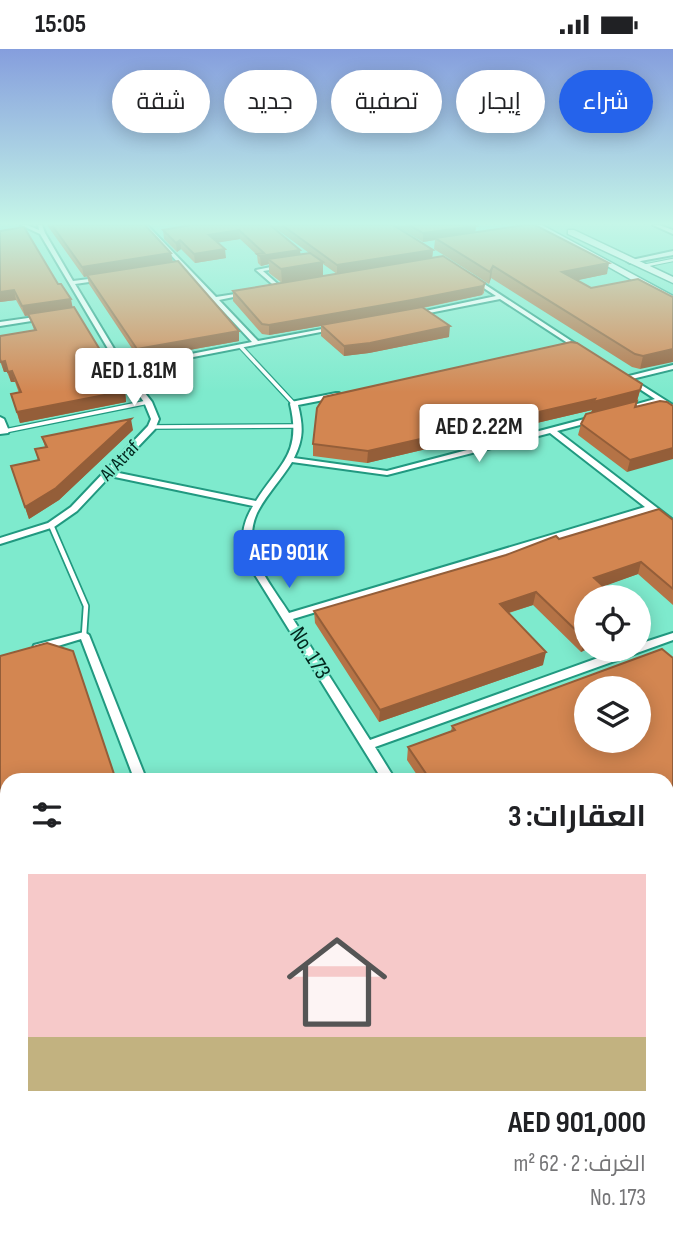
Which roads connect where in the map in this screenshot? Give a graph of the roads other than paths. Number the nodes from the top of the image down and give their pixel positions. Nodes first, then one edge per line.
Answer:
1 (85, 281) edge
2 (198, 281) edge
3 (271, 281) edge
4 (477, 281) edge
5 (637, 281) edge
6 (71, 283) joint
7 (293, 286) edge
8 (279, 288) junction
9 (266, 290) edge
10 (253, 292) edge
11 (502, 297) junction
12 (215, 299) junction
13 (673, 300) edge
14 (88, 311) junction
15 (76, 313) edge
16 (406, 315) edge
17 (50, 317) edge
18 (0, 324) edge
19 (338, 328) edge
20 (257, 344) junction
21 (573, 344) junction
22 (241, 347) junction
23 (560, 347) edge
24 (594, 358) edge
25 (673, 367) edge
26 (123, 369) junction
27 (616, 371) edge
28 (627, 378) junction
29 (347, 393) edge
30 (661, 400) junction
31 (148, 402) junction
32 (294, 404) junction
33 (673, 408) edge
34 (612, 413) edge
35 (600, 417) edge
36 (0, 419) edge
37 (300, 426) junction
38 (152, 427) junction
39 (551, 430) junction
40 (3, 432) edge
41 (292, 460) junction
42 (109, 473) junction
43 (256, 503) junction
44 (651, 508) junction
45 (673, 524) edge
46 (51, 525) junction
47 (0, 541) edge
48 (288, 617) junction
49 (84, 635) junction
50 (673, 636) edge
51 (651, 644) edge
52 (24, 652) edge
53 (601, 662) edge
54 (368, 745) junction
55 (138, 773) edge
56 (385, 773) edge

1 - 6 street
2 - 12 street
3 - 8 street
4 - 11 street
5 - 13 main road
6 - 14 street, Al Atraf
7 - 8 street
8 - 9 street
10 - 12 street
11 - 16 street
11 - 21 street
12 - 20 street
14 - 15 street
14 - 26 street, Al Atraf
17 - 18 street
19 - 20 street
20 - 22 street
21 - 23 street
21 - 24 street
22 - 26 street
22 - 32 lane, No. 173
25 - 28 street
26 - 31 street, Al Atraf
27 - 28 street
28 - 30 street
29 - 32 street
30 - 33 street
30 - 34 street
31 - 38 street, Al Atraf
31 - 40 lane
32 - 37 street, No. 173
35 - 39 street
36 - 40 street
37 - 38 lane
37 - 41 street, No. 173
38 - 42 street, Al Atraf
39 - 41 street
39 - 44 street
41 - 43 street, No. 173
42 - 43 street
42 - 46 street, Al Atraf
43 - 48 street, No. 173
44 - 45 street
44 - 48 street
46 - 47 street, Al Atraf
46 - 49 lane
48 - 54 street, No. 173
49 - 52 street
49 - 55 street
50 - 51 street
53 - 54 street
54 - 56 street, No. 173

